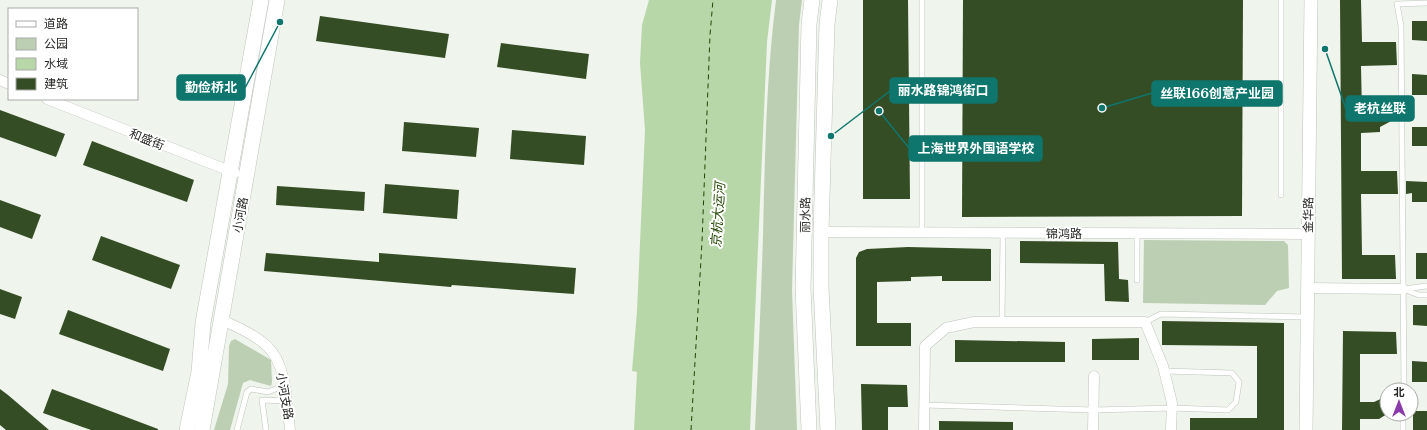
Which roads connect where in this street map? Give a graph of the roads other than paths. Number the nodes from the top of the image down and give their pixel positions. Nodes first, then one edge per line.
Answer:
1 (261, 0) edge
2 (277, 0) edge
3 (812, 0) edge
4 (830, 0) edge
5 (922, 0) edge
6 (1282, 0) edge
7 (1311, 0) edge
8 (1427, 3) edge
9 (50, 100) edge
10 (230, 172) junction
11 (247, 176) junction
12 (1281, 195) dead end
13 (821, 232) junction
14 (922, 232) junction
15 (1003, 233) junction
16 (1137, 233) junction
17 (1308, 234) junction
18 (1138, 280) dead end
19 (1427, 286) edge
20 (1307, 288) junction
21 (1403, 289) junction
22 (1427, 295) edge
23 (1307, 317) junction
24 (222, 320) junction
25 (1002, 322) junction
26 (1145, 322) junction
27 (1164, 371) junction
28 (1094, 376) dead end
29 (1404, 382) edge
30 (285, 385) junction
31 (259, 390) junction
32 (262, 400) junction
33 (287, 401) junction
34 (924, 405) junction
35 (1172, 408) junction
36 (1094, 410) junction
37 (187, 430) edge
38 (202, 430) edge
39 (237, 430) edge
40 (266, 430) edge
41 (290, 430) edge
42 (809, 430) edge
43 (828, 430) edge
44 (924, 430) edge
45 (1093, 430) edge
46 (1171, 430) edge
47 (1306, 430) edge

1 - 10 main road, 小河路
2 - 11 main road, 小河路
3 - 42 main road, 丽水路
4 - 13 main road, 丽水路
5 - 14 lane
6 - 12 lane
7 - 17 street, 金华路
8 - 21 lane
9 - 10 street, 和盛街
10 - 11 street, 和盛街
10 - 37 main road, 小河路
11 - 24 main road, 小河路
13 - 14 street, 锦鸿路
13 - 43 main road, 丽水路
14 - 15 street, 锦鸿路
15 - 16 street, 锦鸿路
15 - 25 lane
16 - 17 street, 锦鸿路
16 - 18 lane
17 - 20 street, 金华路
19 - 21 lane
20 - 21 street
20 - 23 street, 金华路
21 - 22 lane
21 - 29 lane
23 - 26 lane
23 - 47 street, 金华路
24 - 30 street, 小河支路
24 - 38 main road, 小河路
25 - 26 street
25 - 34 street
26 - 27 street
27 - 35 street
27 - 35 lane
28 - 36 street
30 - 31 lane
30 - 33 street, 小河支路
31 - 32 lane
31 - 39 lane
32 - 33 lane
32 - 40 lane
33 - 41 street, 小河支路
34 - 36 lane
34 - 44 street
35 - 36 lane
35 - 46 street
36 - 45 street

